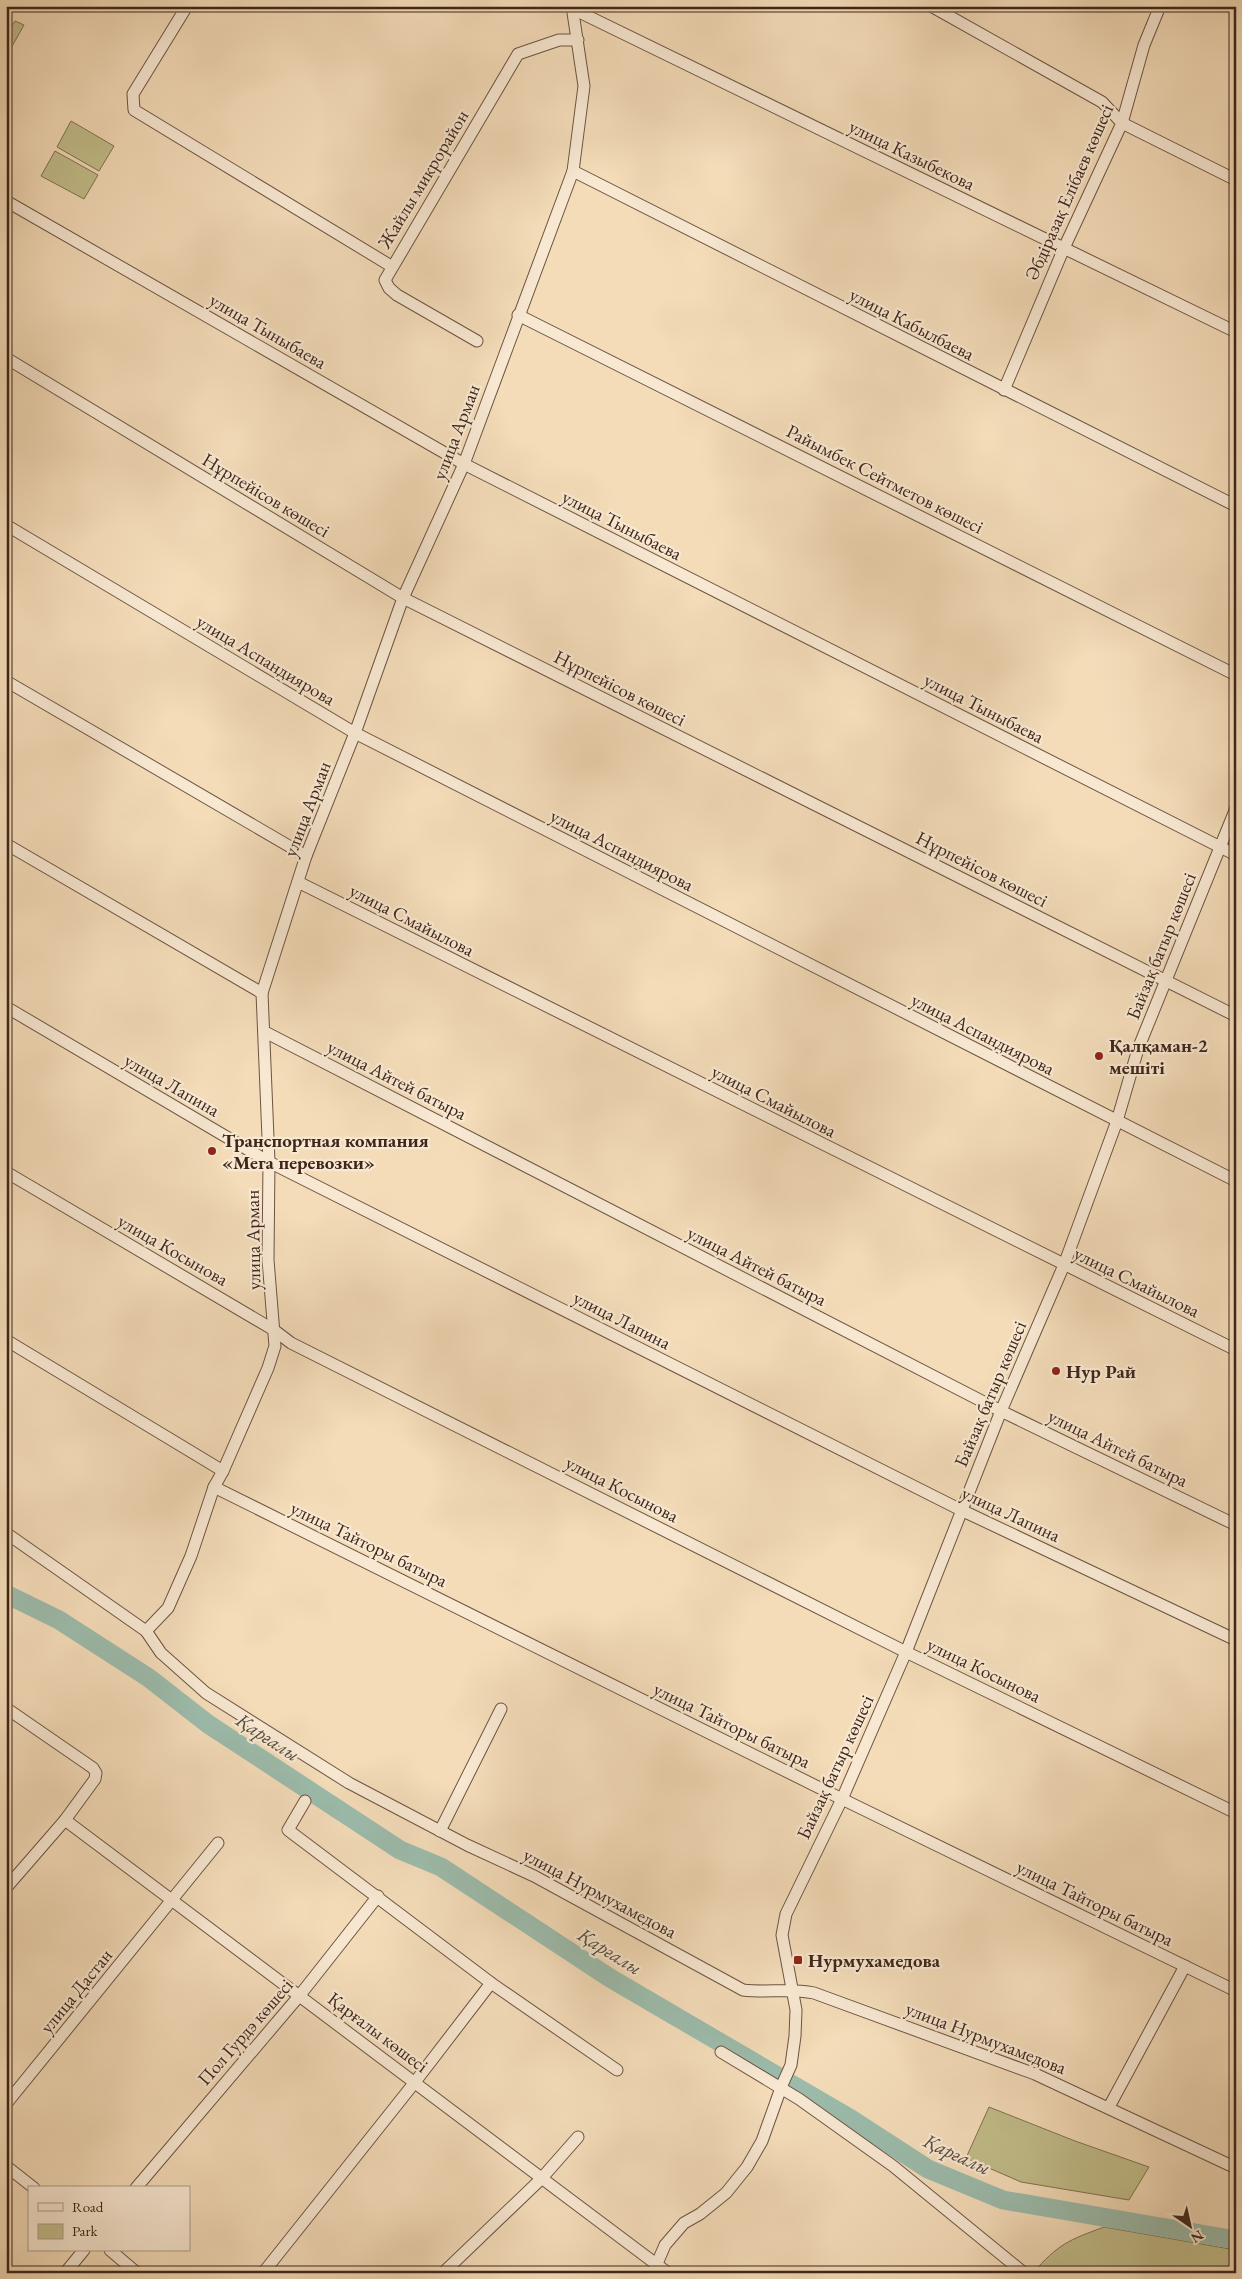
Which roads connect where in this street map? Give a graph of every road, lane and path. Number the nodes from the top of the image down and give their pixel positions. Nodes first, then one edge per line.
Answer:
1 (187, 6) edge
2 (931, 6) edge
3 (1160, 6) edge
4 (572, 8) edge
5 (578, 40) junction
6 (1122, 123) junction
7 (573, 171) junction
8 (1236, 180) edge
9 (6, 201) edge
10 (1064, 248) junction
11 (392, 266) junction
12 (518, 314) junction
13 (1236, 332) edge
14 (477, 341) dead end
15 (6, 358) edge
16 (1004, 390) junction
17 (464, 464) junction
18 (1236, 506) edge
19 (6, 526) edge
20 (403, 598) junction
21 (1236, 675) edge
22 (6, 681) edge
23 (355, 733) junction
24 (1236, 808) edge
25 (6, 844) edge
26 (1220, 848) junction
27 (1236, 855) edge
28 (306, 856) junction
29 (298, 882) junction
30 (1165, 981) junction
31 (262, 993) junction
32 (6, 1007) edge
33 (1236, 1016) edge
34 (265, 1032) junction
35 (1116, 1122) junction
36 (269, 1162) junction
37 (6, 1172) edge
38 (1236, 1181) edge
39 (1064, 1265) junction
40 (274, 1330) junction
41 (6, 1340) edge
42 (1236, 1350) edge
43 (1001, 1411) junction
44 (223, 1471) junction
45 (214, 1487) junction
46 (961, 1510) junction
47 (1236, 1526) edge
48 (6, 1533) edge
49 (146, 1631) junction
50 (1236, 1640) edge
51 (906, 1652) junction
52 (6, 1708) edge
53 (501, 1710) dead end
54 (842, 1799) junction
55 (305, 1801) dead end
56 (1236, 1813) edge
57 (65, 1820) junction
58 (440, 1831) junction
59 (218, 1843) dead end
60 (6, 1888) edge
61 (378, 1896) junction
62 (173, 1900) junction
63 (1186, 1966) junction
64 (491, 1983) junction
65 (793, 1989) junction
66 (1236, 1991) edge
67 (300, 1995) junction
68 (721, 2052) dead end
69 (617, 2070) dead end
70 (415, 2082) junction
71 (781, 2086) junction
72 (6, 2104) edge
73 (1109, 2107) junction
74 (578, 2137) dead end
75 (6, 2166) edge
76 (1236, 2168) edge
77 (541, 2179) junction
78 (31, 2186) edge
79 (138, 2186) edge
80 (82, 2252) edge
81 (112, 2252) edge
82 (655, 2268) edge
83 (65, 2273) edge
84 (137, 2273) edge
85 (263, 2273) edge
86 (443, 2273) edge
87 (668, 2273) edge
88 (1024, 2273) edge

1 - 11 street
2 - 6 street
3 - 6 street, Әбдіразақ Елібаев көшесі
4 - 5 street, улица Арман
4 - 10 street, улица Казыбекова
5 - 7 street, улица Арман
5 - 11 street, Жайлы микрорайон
6 - 8 street
6 - 10 street, Әбдіразақ Елібаев көшесі
7 - 12 street, улица Арман
7 - 16 street, улица Кабылбаева
9 - 17 street, улица Тыныбаева
10 - 13 street, улица Казыбекова
10 - 16 street, Әбдіразақ Елібаев көшесі
11 - 14 street, Жайлы микрорайон
12 - 17 street, улица Арман
12 - 21 street, Райымбек Сейтметов көшесі
15 - 20 street, Нұрпейісов көшесі
16 - 18 street, улица Кабылбаева
17 - 20 street, улица Арман
17 - 26 street, улица Тыныбаева
19 - 23 street, улица Аспандиярова
20 - 23 street, улица Арман
20 - 30 street, Нұрпейісов көшесі
22 - 28 street
23 - 28 street, улица Арман
23 - 35 street, улица Аспандиярова
24 - 26 street, Байзақ батыр көшесі
25 - 31 street
26 - 27 street, улица Тыныбаева
26 - 30 street, Байзақ батыр көшесі
28 - 29 street, улица Арман
29 - 31 street, улица Арман
29 - 39 street, улица Смайылова
30 - 33 street, Нұрпейісов көшесі
30 - 35 street, Байзақ батыр көшесі
31 - 34 street, улица Арман
32 - 36 street, улица Лапина
34 - 36 street, улица Арман
34 - 43 street, улица Айтей батыра
35 - 38 street, улица Аспандиярова
35 - 39 street, Байзақ батыр көшесі
36 - 40 street, улица Арман
36 - 46 street, улица Лапина
37 - 40 street, улица Косынова
39 - 42 street, улица Смайылова
39 - 43 street, Байзақ батыр көшесі
40 - 44 street, улица Арман
40 - 51 street, улица Косынова
41 - 44 street
43 - 46 street, Байзақ батыр көшесі
43 - 47 street, улица Айтей батыра
44 - 45 street, улица Арман
45 - 49 street, улица Арман
45 - 54 street, улица Тайторы батыра
46 - 50 street, улица Лапина
46 - 51 street, Байзақ батыр көшесі
48 - 49 street, улица Нурмухамедова
49 - 58 street, улица Нурмухамедова
51 - 54 street, Байзақ батыр көшесі
51 - 56 street, улица Косынова
52 - 57 street
53 - 58 street
54 - 63 street, улица Тайторы батыра
54 - 65 street, Байзақ батыр көшесі
55 - 61 street
57 - 60 street
57 - 62 street, Қарғалы көшесі
58 - 65 street, улица Нурмухамедова
59 - 62 street, улица Дастан
61 - 64 street
61 - 67 street, Пол Гурдэ көшесі
62 - 67 street, Қарғалы көшесі
62 - 72 street, улица Дастан
63 - 66 street, улица Тайторы батыра
63 - 73 street
64 - 69 street
64 - 70 street
65 - 71 street, Байзақ батыр көшесі
65 - 73 street, улица Нурмухамедова
67 - 70 street, Қарғалы көшесі
67 - 79 street, Пол Гурдэ көшесі
68 - 71 street
70 - 77 street, Қарғалы көшесі
70 - 85 street
71 - 82 street
71 - 88 street
73 - 76 street, улица Нурмухамедова
74 - 77 street
75 - 78 street
77 - 82 street, Қарғалы көшесі
77 - 86 street
80 - 83 street
81 - 84 street
82 - 87 street, Қарғалы көшесі

